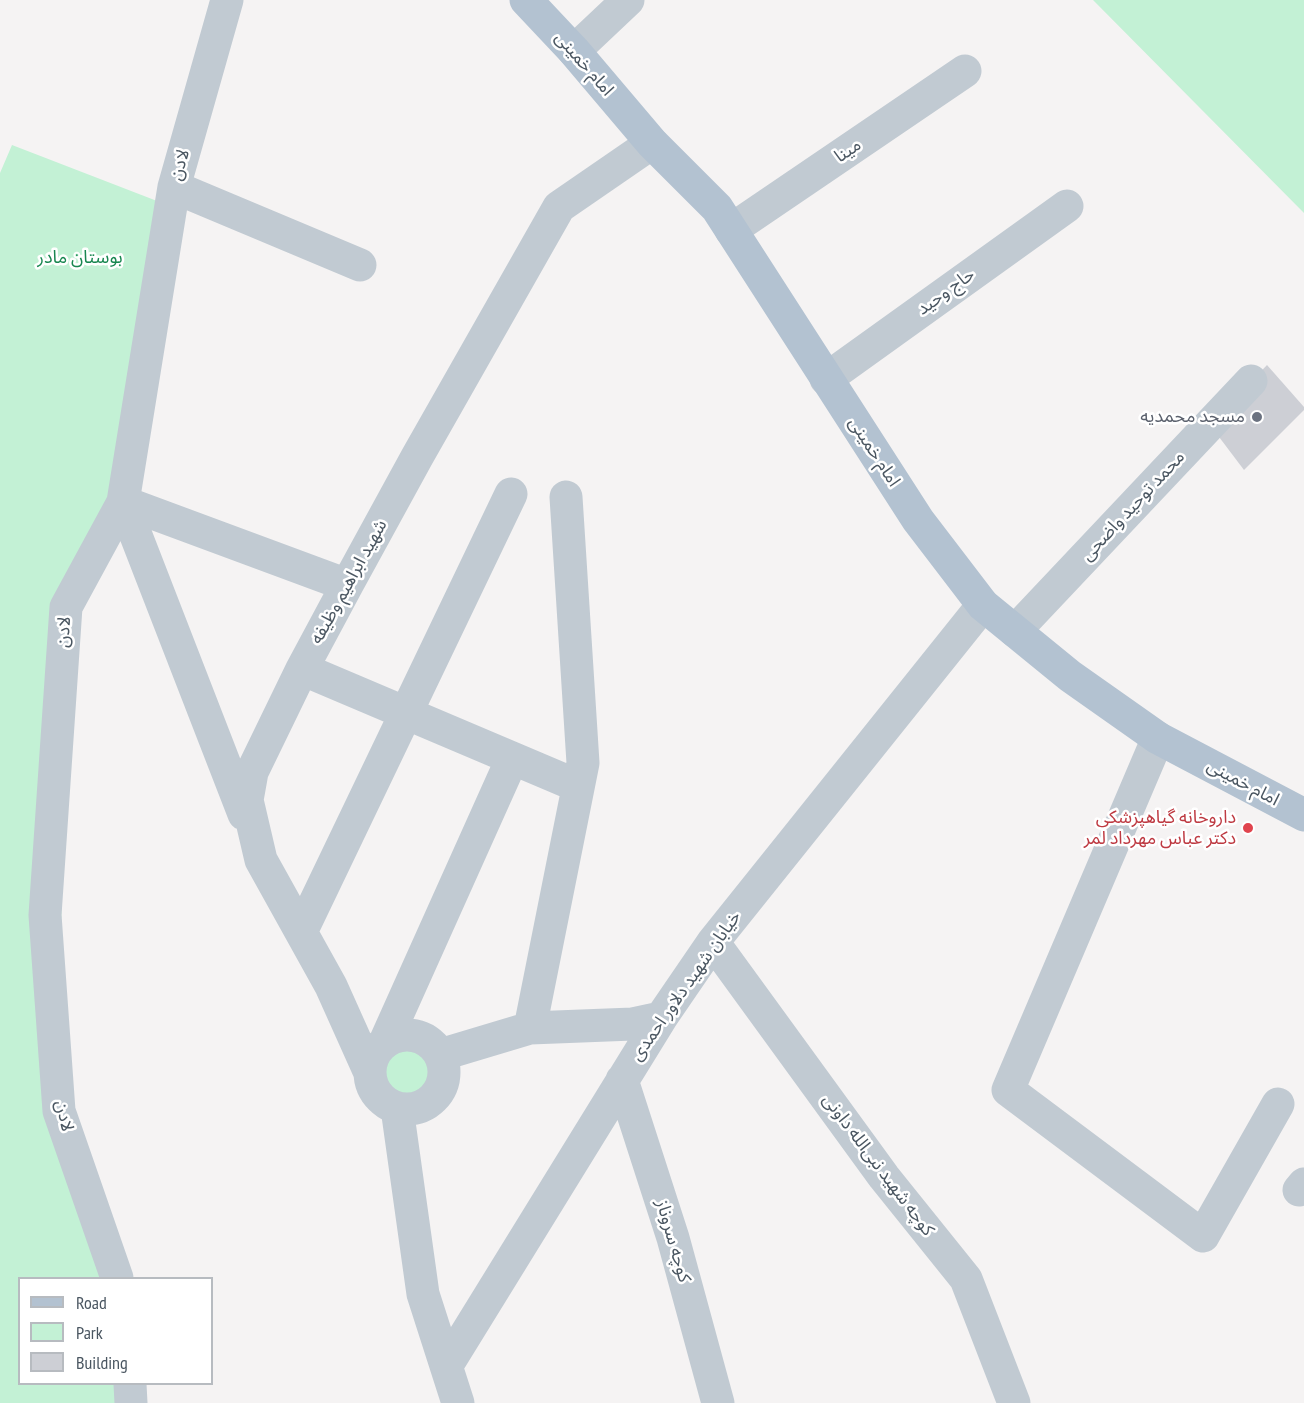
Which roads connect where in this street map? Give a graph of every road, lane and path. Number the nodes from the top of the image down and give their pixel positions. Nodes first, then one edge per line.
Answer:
1 (227, 0) edge
2 (526, 0) edge
3 (628, 0) edge
4 (574, 51) junction
5 (965, 71) dead end
6 (652, 143) junction
7 (174, 188) junction
8 (1067, 206) dead end
9 (731, 230) junction
10 (360, 265) dead end
11 (826, 379) junction
12 (1251, 381) dead end
13 (511, 494) dead end
14 (566, 497) dead end
15 (123, 502) junction
16 (347, 585) junction
17 (983, 605) junction
18 (1015, 631) junction
19 (302, 669) junction
20 (406, 713) junction
21 (1158, 738) junction
22 (512, 759) junction
23 (578, 786) junction
24 (1304, 815) edge
25 (261, 860) junction
26 (301, 932) junction
27 (713, 942) junction
28 (661, 1018) junction
29 (530, 1028) junction
30 (385, 1042) junction
31 (440, 1055) junction
32 (370, 1073) junction
33 (622, 1080) junction
34 (1278, 1104) dead end
35 (397, 1108) junction
36 (117, 1277) edge
37 (447, 1365) junction
38 (130, 1385) edge
39 (131, 1403) edge
40 (458, 1403) edge
41 (718, 1403) edge
42 (1014, 1403) edge

1 - 7 street, لادن
2 - 4 main road, امام خمینی
3 - 4 street
4 - 6 main road, امام خمینی
5 - 9 street, مینا
6 - 9 main road, امام خمینی
6 - 16 street, شهید ابراهیم وظیفه
7 - 10 street
7 - 15 street, لادن
8 - 11 street, حاج وحید
9 - 11 main road, امام خمینی
11 - 17 main road, امام خمینی
12 - 18 street, محمد توحید واضحی
13 - 20 street
14 - 23 street
15 - 16 street
15 - 25 street
15 - 36 street, لادن
16 - 19 street, شهید ابراهیم وظیفه
17 - 18 main road, امام خمینی
17 - 27 street, خیابان شهید دلاور احمدی
18 - 21 main road, امام خمینی
19 - 20 street
19 - 25 street, شهید ابراهیم وظیفه
20 - 22 street
20 - 26 street
21 - 24 main road, امام خمینی
21 - 34 street
22 - 23 street
22 - 30 street
23 - 29 street
25 - 26 street, شهید ابراهیم وظیفه
26 - 32 street, شهید ابراهیم وظیفه
27 - 28 street, خیابان شهید دلاور احمدی
27 - 42 street, کوچه شهید نبی‌الله داونی
28 - 29 street
28 - 33 street, خیابان شهید دلاور احمدی
29 - 31 street
30 - 31 street
30 - 32 street
31 - 35 street
32 - 35 street
33 - 37 street, خیابان شهید دلاور احمدی
33 - 41 street, کوچه سروناز
35 - 37 street
37 - 40 street
38 - 39 street

